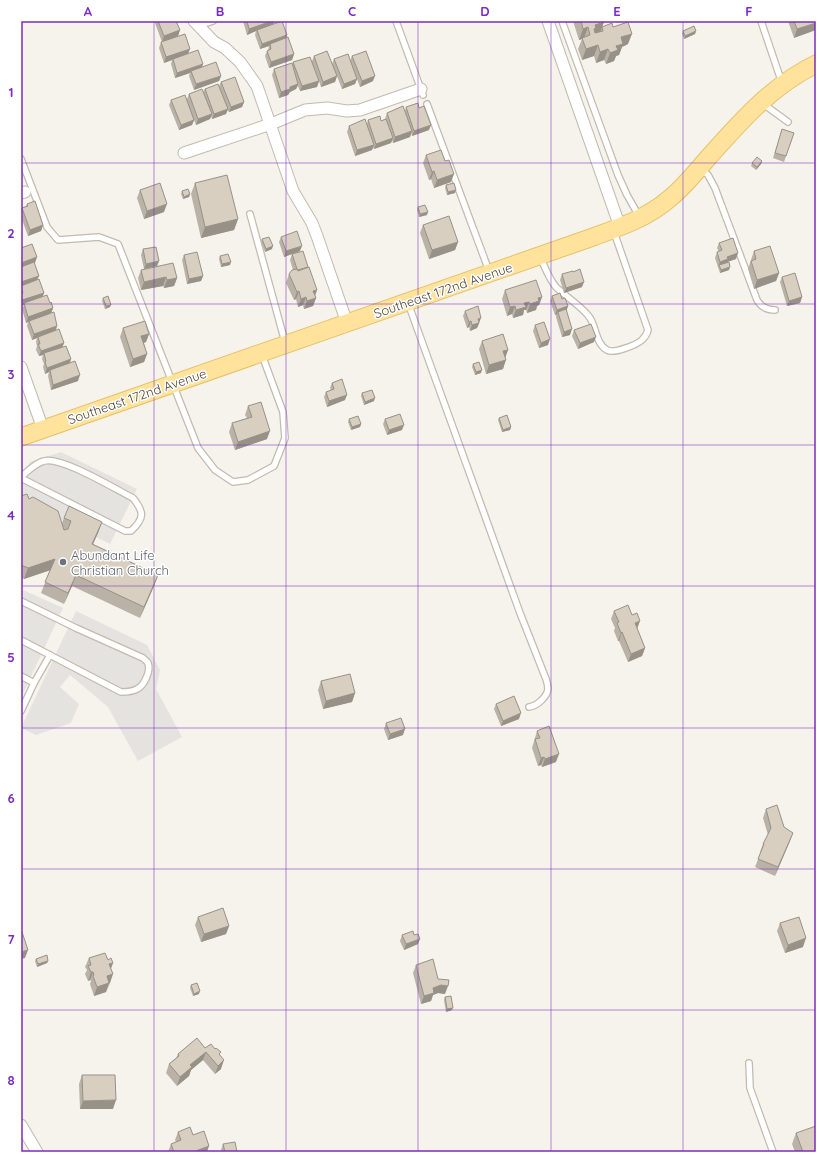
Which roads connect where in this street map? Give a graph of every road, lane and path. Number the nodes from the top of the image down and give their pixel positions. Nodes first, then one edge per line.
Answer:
1 (213, 21) edge
2 (396, 21) edge
3 (548, 21) edge
4 (562, 21) edge
5 (761, 21) edge
6 (196, 24) edge
7 (816, 64) edge
8 (782, 84) junction
9 (422, 92) joint
10 (760, 102) junction
11 (426, 104) dead end
12 (788, 122) dead end
13 (271, 124) junction
14 (184, 153) dead end
15 (21, 160) edge
16 (699, 168) junction
17 (250, 214) dead end
18 (641, 218) junction
19 (617, 228) junction
20 (540, 256) junction
21 (490, 274) junction
22 (408, 302) junction
23 (775, 310) dead end
24 (347, 323) junction
25 (285, 345) junction
26 (261, 353) junction
27 (21, 367) edge
28 (174, 383) junction
29 (43, 429) junction
30 (21, 437) edge
31 (21, 477) edge
32 (21, 601) edge
33 (21, 640) edge
34 (50, 655) junction
35 (21, 676) edge
36 (34, 683) junction
37 (529, 707) dead end
38 (21, 711) edge
39 (749, 1063) dead end
40 (21, 1125) edge
41 (37, 1152) edge
42 (773, 1152) edge

1 - 6 lane
2 - 9 lane
3 - 19 street
4 - 18 lane
5 - 8 lane
6 - 13 street
7 - 8 main road, Southeast 172nd Avenue
8 - 10 main road, Southeast 172nd Avenue
9 - 13 street
10 - 12 lane
10 - 16 main road, Southeast 172nd Avenue
11 - 21 lane
13 - 14 street
13 - 24 street
15 - 28 lane
16 - 18 main road, Southeast 172nd Avenue
16 - 23 lane
17 - 25 lane
18 - 19 main road, Southeast 172nd Avenue
19 - 20 main road, Southeast 172nd Avenue
19 - 20 lane
20 - 21 main road, Southeast 172nd Avenue
21 - 22 main road, Southeast 172nd Avenue
22 - 24 main road, Southeast 172nd Avenue
22 - 37 lane
24 - 25 main road, Southeast 172nd Avenue
25 - 26 main road, Southeast 172nd Avenue
26 - 28 main road, Southeast 172nd Avenue
26 - 28 lane
27 - 29 street
28 - 29 main road, Southeast 172nd Avenue
29 - 30 main road, Southeast 172nd Avenue
31 - 31 lane
32 - 34 lane
33 - 34 lane
34 - 36 lane
35 - 36 lane
36 - 38 lane
39 - 42 lane
40 - 41 street

